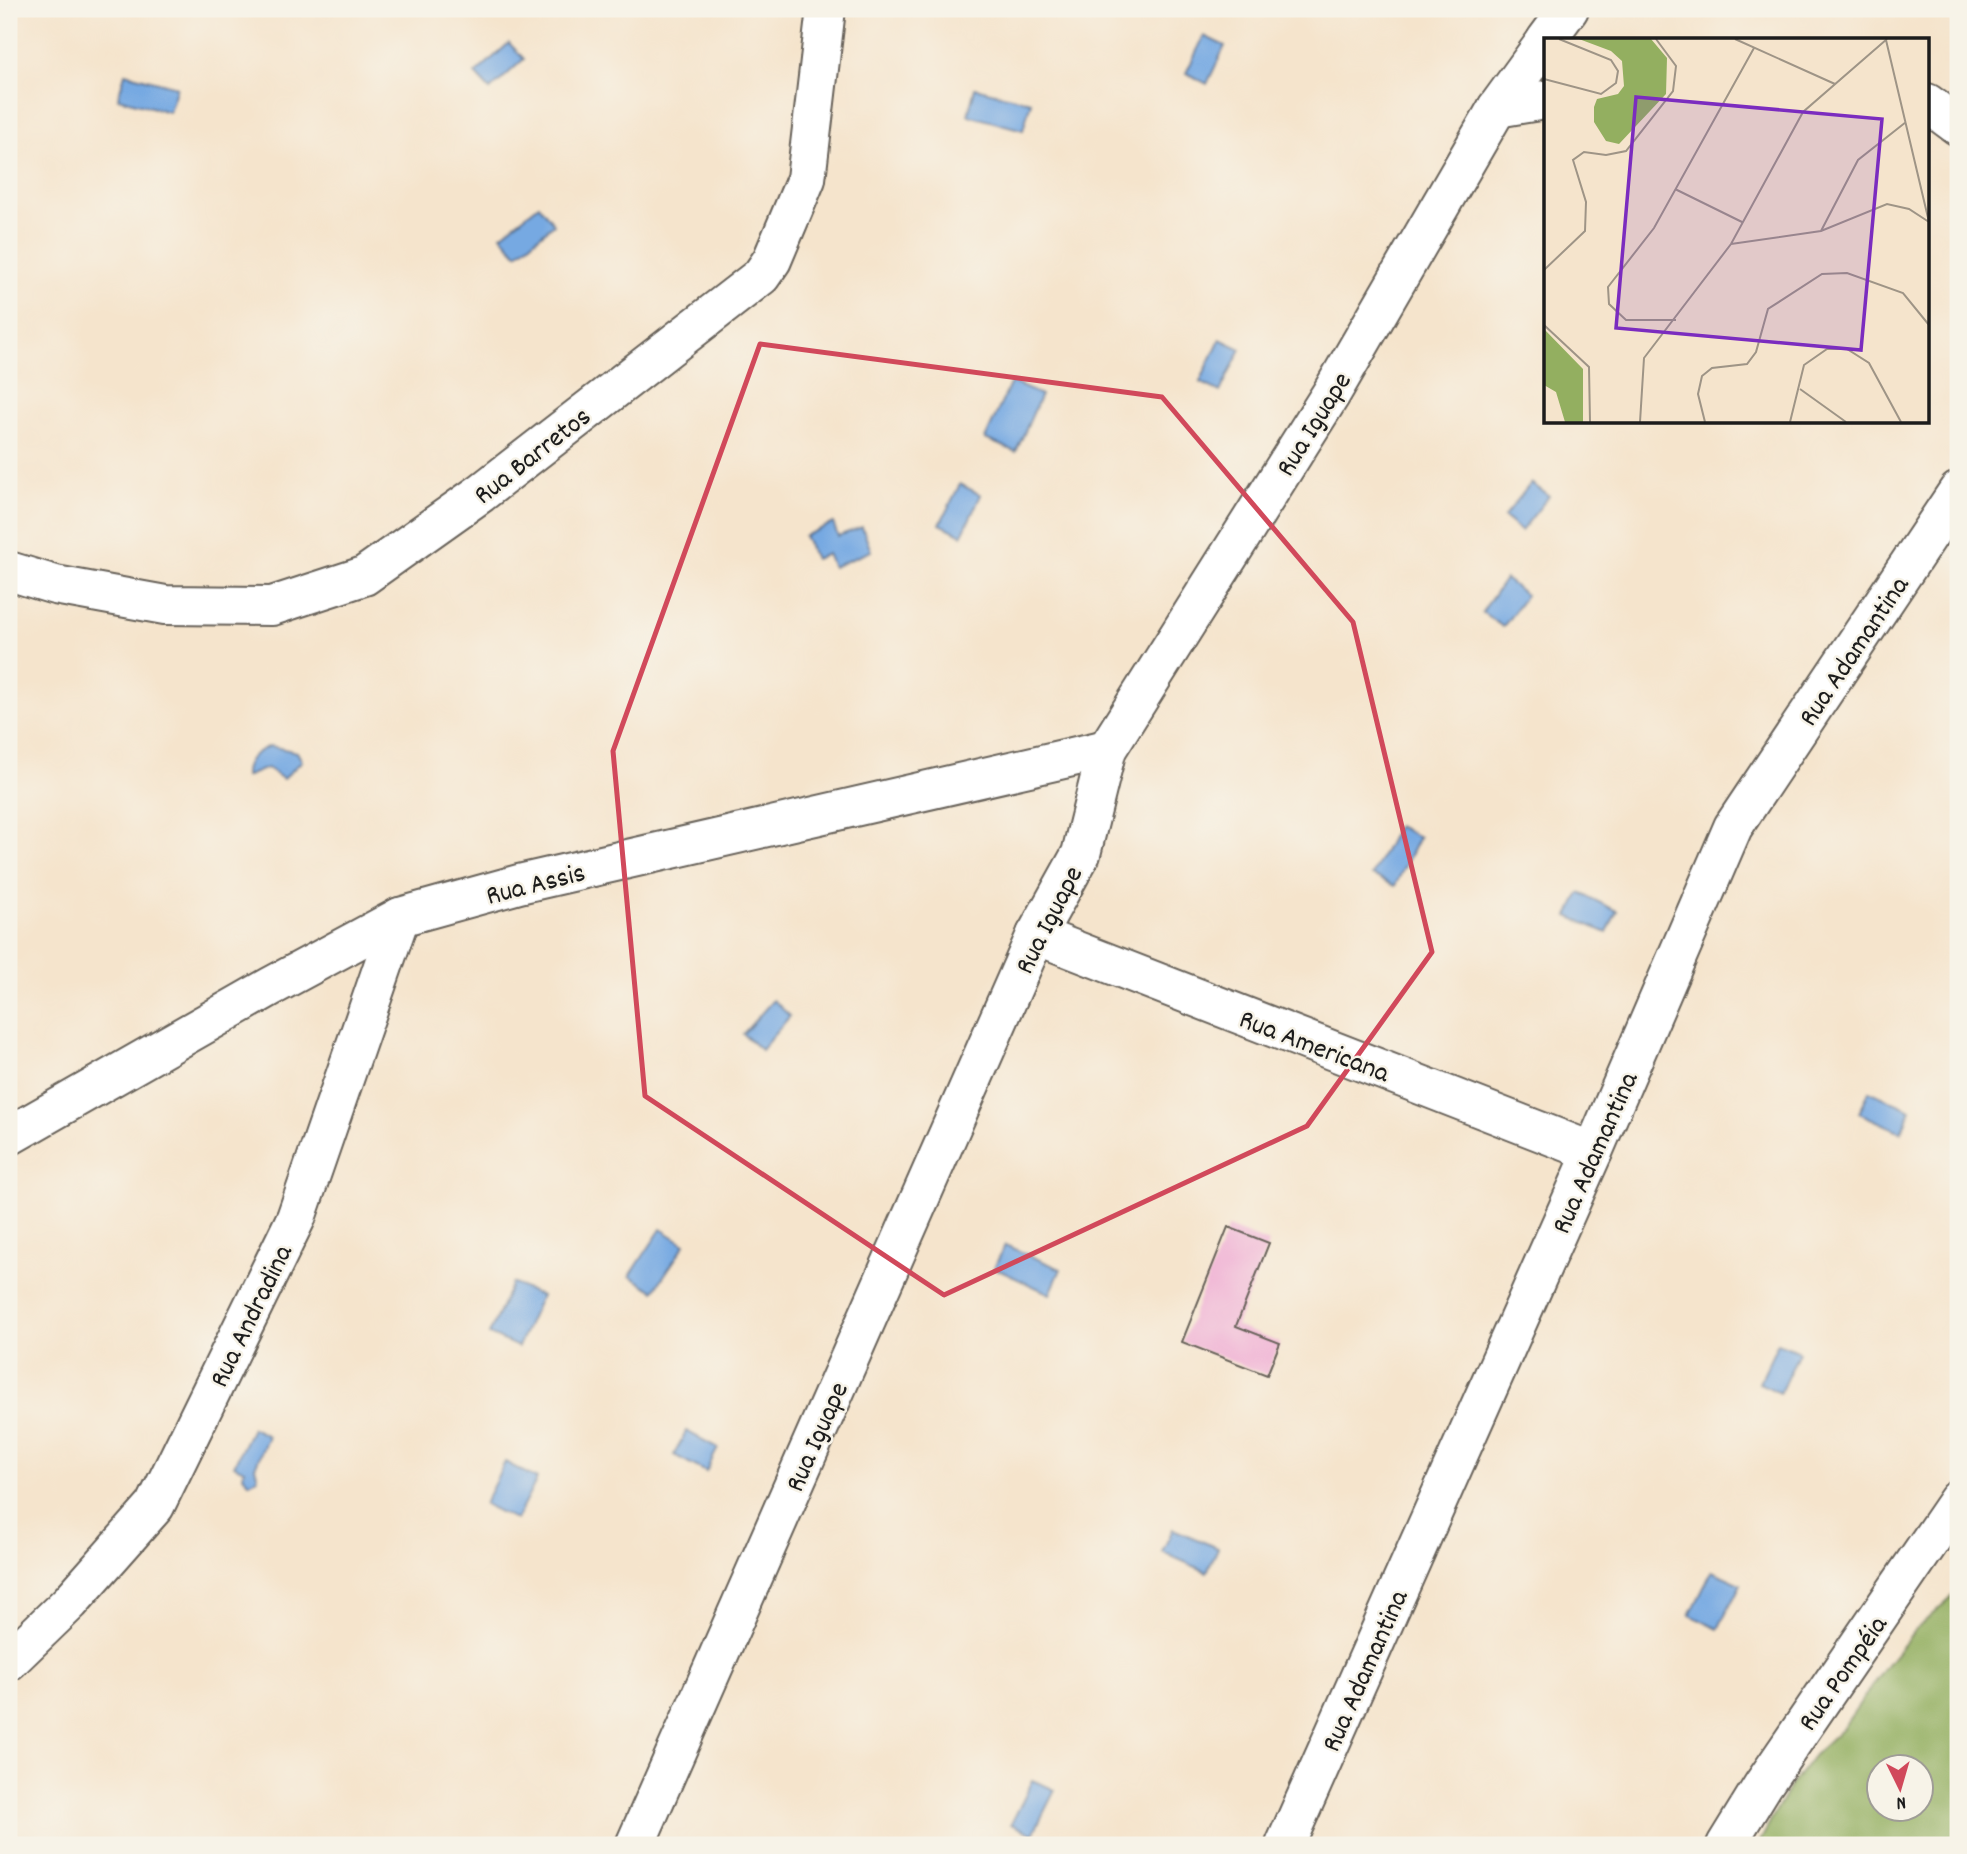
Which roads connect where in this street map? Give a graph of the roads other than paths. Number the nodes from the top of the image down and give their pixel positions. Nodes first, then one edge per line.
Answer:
1 (826, 9) edge
2 (1569, 9) edge
3 (1548, 38) edge
4 (1544, 44) edge
5 (1544, 100) edge
6 (1928, 104) edge
7 (1497, 108) junction
8 (1958, 126) edge
9 (1958, 491) edge
10 (9, 571) edge
11 (1107, 749) junction
12 (401, 917) junction
13 (1036, 935) junction
14 (9, 1136) edge
15 (1593, 1153) junction
16 (1958, 1500) edge
17 (9, 1661) edge
18 (635, 1845) edge
19 (1285, 1845) edge
20 (1726, 1845) edge

1 - 10 street, Rua Barretos
2 - 3 street, Rua Iguape
4 - 7 street, Rua Iguape
5 - 7 street
6 - 8 street
7 - 11 street, Rua Iguape
9 - 15 street, Rua Adamantina
11 - 12 street, Rua Assis
11 - 13 street, Rua Iguape
12 - 14 street, Rua Assis
12 - 17 street, Rua Andradina
13 - 15 street, Rua Americana
13 - 18 street, Rua Iguape
15 - 19 street, Rua Adamantina
16 - 20 street, Rua Pompéia

